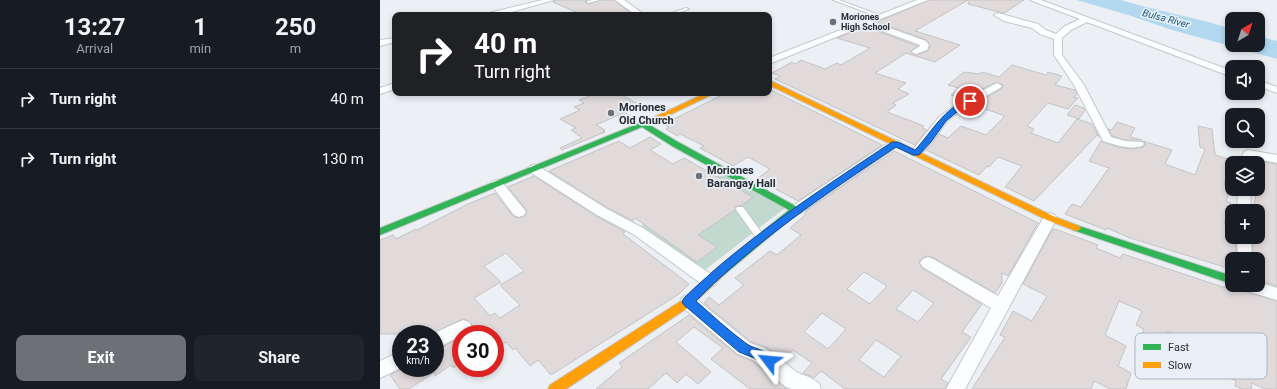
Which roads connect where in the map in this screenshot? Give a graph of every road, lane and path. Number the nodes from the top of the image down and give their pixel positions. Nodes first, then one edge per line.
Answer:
1 (550, 0) edge
2 (598, 0) edge
3 (621, 0) edge
4 (835, 0) edge
5 (924, 0) edge
6 (1034, 0) edge
7 (588, 2) dead end
8 (687, 9) dead end
9 (504, 12) edge
10 (637, 12) edge
11 (678, 12) edge
12 (998, 15) dead end
13 (880, 16) junction
14 (1084, 18) junction
15 (866, 22) junction
16 (1058, 38) junction
17 (392, 41) edge
18 (380, 43) edge
19 (916, 51) dead end
20 (772, 60) edge
21 (1225, 71) edge
22 (772, 83) edge
23 (997, 86) dead end
24 (1265, 86) edge
25 (392, 87) edge
26 (1277, 90) edge
27 (380, 91) edge
28 (705, 96) edge
29 (626, 116) dead end
30 (638, 126) junction
31 (895, 144) junction
32 (1138, 144) dead end
33 (916, 153) junction
34 (1247, 156) edge
35 (1262, 156) edge
36 (1265, 156) edge
37 (1277, 158) edge
38 (534, 169) junction
39 (497, 184) junction
40 (740, 209) dead end
41 (796, 210) junction
42 (519, 212) dead end
43 (1050, 218) junction
44 (380, 232) edge
45 (761, 238) junction
46 (928, 263) dead end
47 (1225, 278) edge
48 (709, 280) junction
49 (1265, 290) edge
50 (1277, 294) edge
51 (688, 302) junction
52 (1001, 306) junction
53 (392, 364) edge
54 (380, 370) edge
55 (555, 389) edge
56 (812, 389) edge
57 (955, 389) edge

1 - 9 street
2 - 7 lane
3 - 10 street
4 - 13 lane
5 - 13 street
6 - 14 street
8 - 11 lane
12 - 16 street
13 - 15 street
14 - 16 street
14 - 21 street
15 - 19 street
15 - 20 street
16 - 32 street
17 - 18 street
22 - 31 street
23 - 33 street
24 - 26 street
25 - 27 street
28 - 30 street
29 - 30 lane
30 - 38 street
30 - 41 street
31 - 33 street
31 - 41 street
33 - 43 street
34 - 35 street
36 - 37 street
38 - 39 street
38 - 48 street
39 - 42 street
39 - 44 street
40 - 45 lane
41 - 45 street
43 - 47 street
43 - 52 street
45 - 48 street
46 - 52 street
48 - 51 street
49 - 50 street
51 - 55 street
51 - 56 street
52 - 57 street
53 - 54 street

